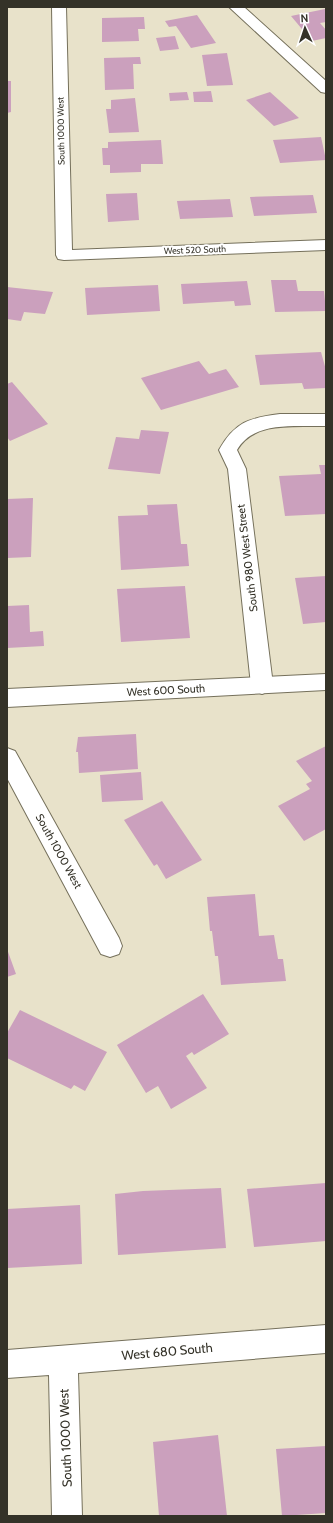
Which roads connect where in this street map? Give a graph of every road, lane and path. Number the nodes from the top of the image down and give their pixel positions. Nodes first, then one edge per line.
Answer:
1 (59, 7) edge
2 (236, 7) edge
3 (326, 89) edge
4 (326, 245) edge
5 (64, 255) joint
6 (326, 420) edge
7 (326, 682) edge
8 (262, 685) junction
9 (7, 698) edge
10 (7, 757) edge
11 (110, 946) dead end
12 (326, 1338) edge
13 (63, 1359) junction
14 (7, 1364) edge
15 (67, 1516) edge

1 - 5 street, South 1000 West
2 - 3 street
4 - 5 street, West 520 South
6 - 8 street, South 980 West Street
7 - 8 street, West 600 South
8 - 9 street, West 600 South
10 - 11 street, South 1000 West
12 - 13 street, West 680 South
13 - 14 street, West 680 South
13 - 15 street, South 1000 West

